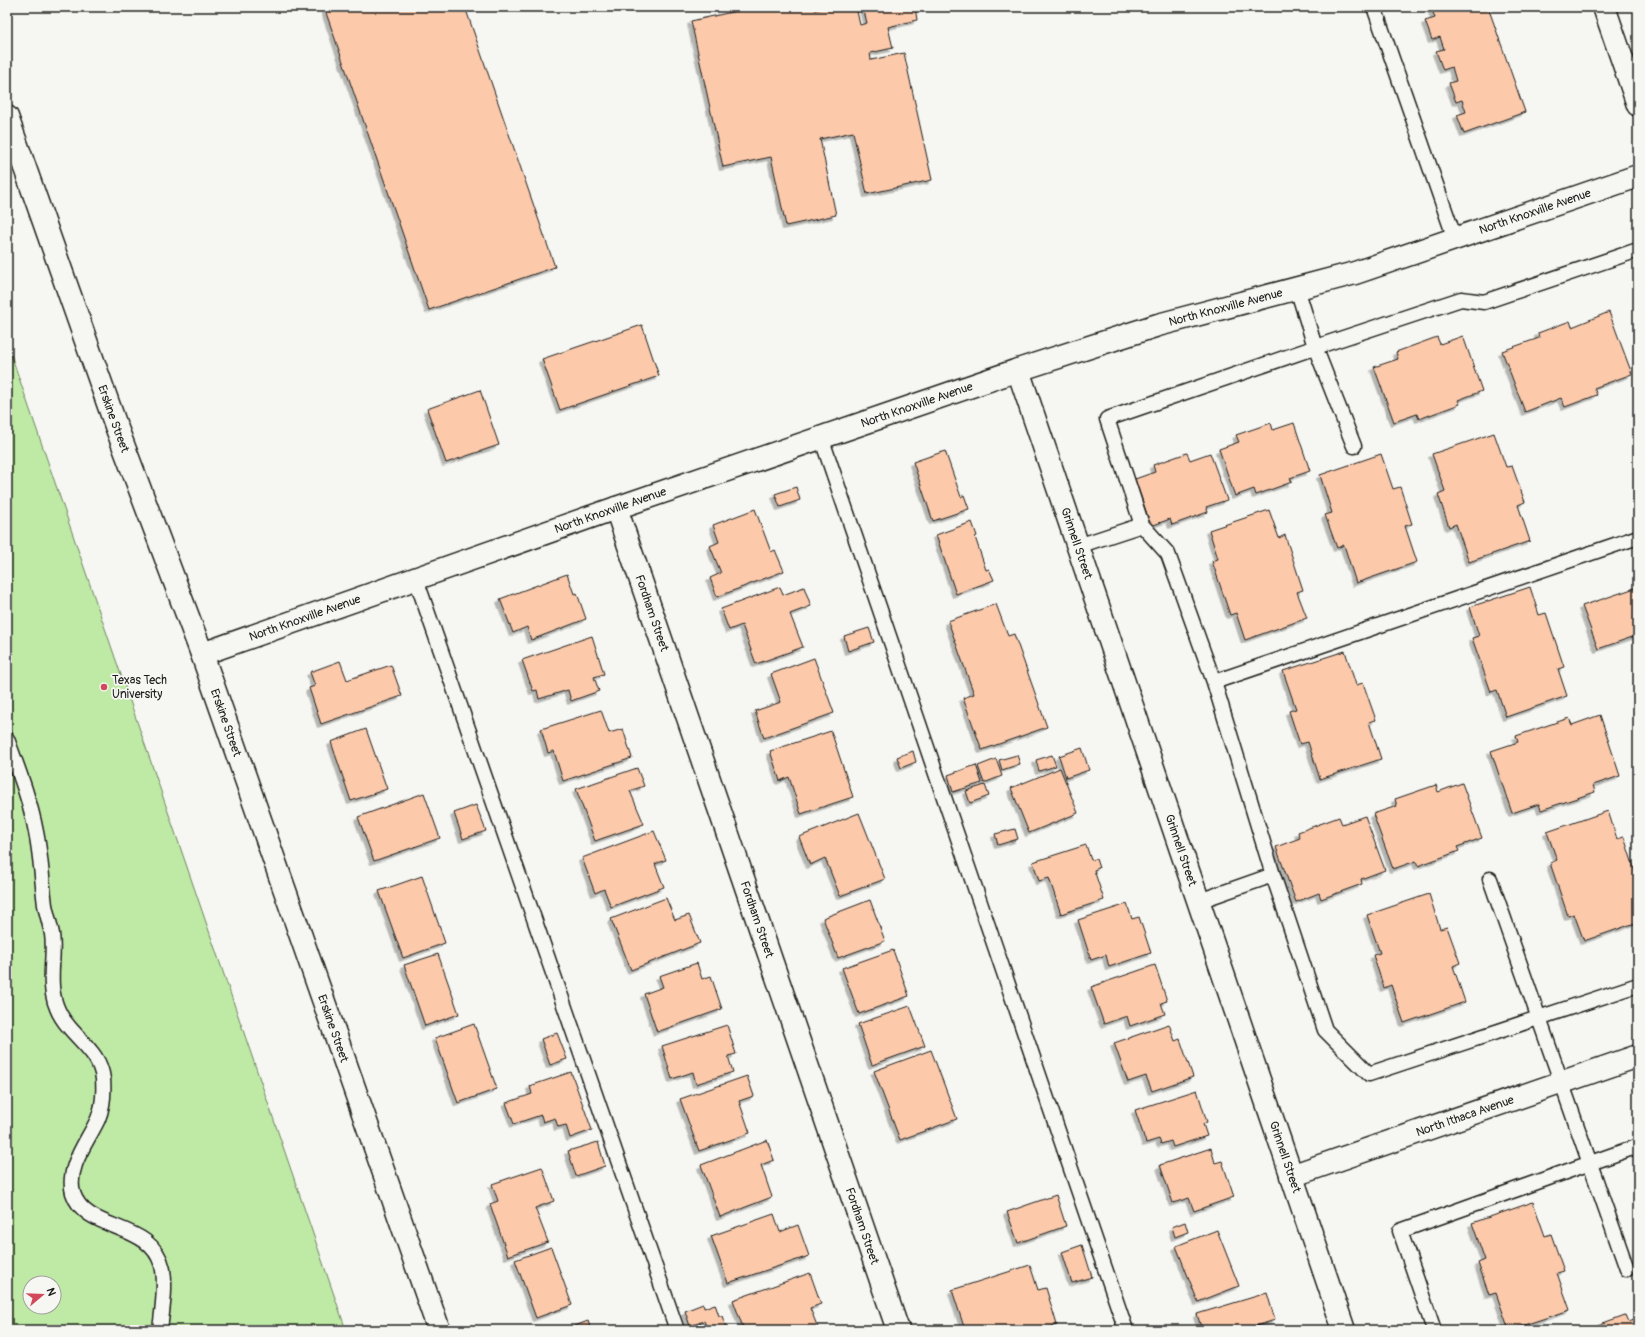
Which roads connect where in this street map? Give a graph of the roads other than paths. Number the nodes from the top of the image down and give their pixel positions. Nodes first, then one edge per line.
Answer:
1 (1374, 7) edge
2 (1604, 7) edge
3 (1638, 105) edge
4 (7, 117) edge
5 (1638, 176) edge
6 (1455, 239) junction
7 (1638, 250) edge
8 (1297, 288) junction
9 (1315, 347) junction
10 (1018, 370) junction
11 (822, 437) junction
12 (1354, 446) dead end
13 (616, 508) junction
14 (1142, 525) junction
15 (1638, 537) edge
16 (1078, 546) junction
17 (416, 579) junction
18 (202, 654) junction
19 (1214, 682) junction
20 (7, 739) edge
21 (1273, 875) junction
22 (1490, 879) dead end
23 (1199, 902) junction
24 (1638, 985) edge
25 (1539, 1018) junction
26 (1638, 1056) edge
27 (1562, 1083) junction
28 (1638, 1146) edge
29 (1590, 1163) junction
30 (1291, 1176) junction
31 (1627, 1269) dead end
32 (160, 1330) edge
33 (439, 1330) edge
34 (677, 1330) edge
35 (898, 1330) edge
36 (1126, 1330) edge
37 (1344, 1330) edge
38 (1434, 1330) edge

1 - 6 lane
2 - 3 street
4 - 18 street, Erskine Street
5 - 6 street, North Knoxville Avenue
6 - 8 street, North Knoxville Avenue
7 - 9 lane
8 - 9 lane
8 - 10 street, North Knoxville Avenue
9 - 12 lane
9 - 14 lane
10 - 11 street, North Knoxville Avenue
10 - 16 street, Grinnell Street
11 - 13 street, North Knoxville Avenue
11 - 36 lane
13 - 17 street, North Knoxville Avenue
13 - 35 street, Fordham Street
14 - 16 lane
14 - 19 lane
15 - 19 lane
16 - 23 street, Grinnell Street
17 - 18 street, North Knoxville Avenue
17 - 34 lane
18 - 33 street, Erskine Street
19 - 21 lane
20 - 32 lane
21 - 23 lane
21 - 25 lane
22 - 25 lane
23 - 30 street, Grinnell Street
24 - 25 lane
25 - 27 lane
26 - 27 street, North Ithaca Avenue
27 - 29 lane
27 - 30 street, North Ithaca Avenue
28 - 29 lane
29 - 31 lane
29 - 38 lane
30 - 37 street, Grinnell Street

